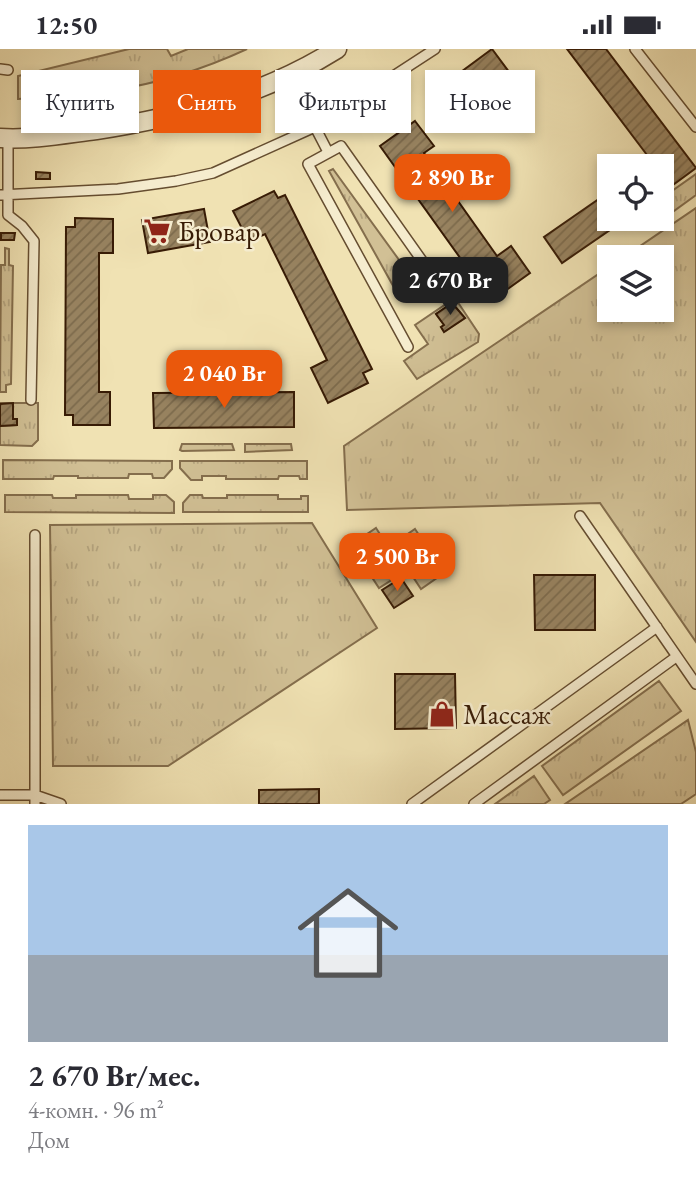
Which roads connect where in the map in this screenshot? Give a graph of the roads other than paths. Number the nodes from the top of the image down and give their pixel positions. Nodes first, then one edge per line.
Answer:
1 (337, 49) edge
2 (435, 49) edge
3 (635, 49) edge
4 (301, 70) edge
5 (403, 70) edge
6 (275, 83) edge
7 (696, 127) edge
8 (302, 133) edge
9 (318, 133) edge
10 (4, 138) edge
11 (328, 152) junction
12 (4, 195) edge
13 (4, 218) edge
14 (447, 296) dead end
15 (408, 347) dead end
16 (31, 400) dead end
17 (580, 516) dead end
18 (35, 535) dead end
19 (657, 627) junction
20 (676, 657) junction
21 (696, 684) edge
22 (0, 795) edge
23 (35, 799) edge
24 (61, 804) edge
25 (412, 804) edge
26 (474, 804) edge

1 - 4 street
2 - 5 lane
3 - 7 lane
6 - 10 street
8 - 12 lane
9 - 11 lane
10 - 12 lane
11 - 14 lane
11 - 15 lane
12 - 13 lane
13 - 16 lane
17 - 19 lane
18 - 23 lane
19 - 20 lane
19 - 25 lane
20 - 21 lane
20 - 26 lane
22 - 23 lane
23 - 24 lane

